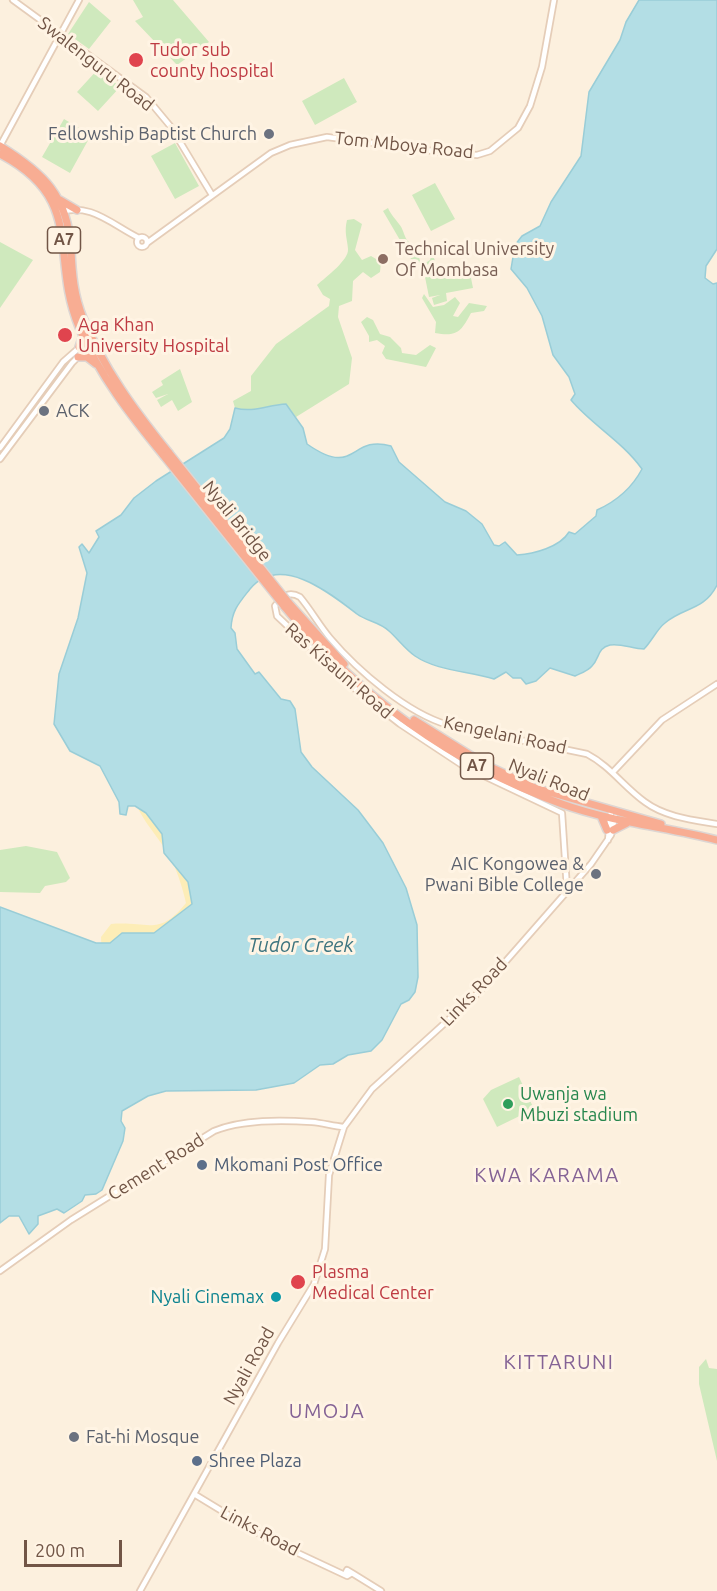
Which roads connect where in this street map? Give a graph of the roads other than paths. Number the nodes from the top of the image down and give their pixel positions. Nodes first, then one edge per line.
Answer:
1 (13, 0) edge
2 (79, 0) edge
3 (554, 0) edge
4 (60, 34) junction
5 (0, 146) edge
6 (0, 154) edge
7 (212, 195) junction
8 (58, 198) junction
9 (76, 210) junction
10 (62, 213) junction
11 (160, 231) junction
12 (130, 233) junction
13 (142, 237) junction
14 (147, 243) junction
15 (137, 244) junction
16 (83, 335) junction
17 (92, 346) junction
18 (79, 348) junction
19 (78, 357) junction
20 (98, 366) junction
21 (1, 445) edge
22 (8, 448) junction
23 (167, 455) junction
24 (0, 459) edge
25 (286, 604) junction
26 (277, 616) joint
27 (717, 684) edge
28 (448, 725) junction
29 (443, 738) junction
30 (466, 764) junction
31 (613, 772) junction
32 (551, 800) junction
33 (533, 801) junction
34 (601, 816) junction
35 (613, 816) junction
36 (629, 822) junction
37 (717, 824) edge
38 (610, 830) junction
39 (717, 838) edge
40 (569, 887) junction
41 (331, 1126) junction
42 (345, 1127) junction
43 (340, 1138) junction
44 (0, 1271) edge
45 (195, 1494) junction
46 (140, 1591) edge
47 (381, 1591) edge

1 - 4 main road, Swalenguru Road
2 - 4 main road
3 - 7 main road, Tom Mboya Road
4 - 5 main road
4 - 7 main road, Swalenguru Road
5 - 8 highway, A7
6 - 10 highway, A7
7 - 11 main road, Tom Mboya Road
8 - 9 highway
8 - 10 highway, A7
9 - 10 main road
9 - 12 main road
10 - 16 highway, A7
10 - 17 highway, A7
11 - 13 main road
11 - 14 main road
12 - 13 main road
12 - 15 main road
13 - 14 main road
13 - 15 main road
14 - 15 main road
16 - 17 highway, A7
16 - 18 highway
17 - 18 main road
17 - 19 main road
17 - 20 highway, A7
17 - 23 highway, A7
18 - 21 main road
19 - 20 highway
19 - 22 main road
20 - 23 highway, A7
21 - 22 main road
22 - 24 main road
23 - 25 highway, Nyali Bridge / A7, bridge
25 - 29 highway, Nyali Road / A7
25 - 30 highway, Nyali Road / A7
26 - 28 main road, Kengelani Road
26 - 30 main road, Ras Kisauni Road
27 - 31 main road
28 - 29 main road
28 - 31 main road, Kengelani Road
29 - 35 highway, Nyali Road / A7
30 - 32 highway, Nyali Road / A7
30 - 33 main road, Ras Kisauni Road
31 - 37 main road, Kengelani Road
32 - 33 highway
32 - 34 highway, Nyali Road / A7
33 - 40 main road, Ras Kisauni Road
34 - 35 highway, Nyali Road / A7
34 - 38 highway
35 - 36 highway, Nyali Road / A7
35 - 38 main road, Links Road
35 - 39 highway, Nyali Road / A7
36 - 38 highway
36 - 39 highway, Nyali Road / A7
38 - 40 main road, Links Road
40 - 42 main road, Links Road
41 - 42 main road, Cement Road
41 - 43 main road
41 - 44 main road, Cement Road
42 - 43 main road, Links Road
43 - 45 main road, Nyali Road
45 - 46 main road, Nyali Road
45 - 47 main road, Links Road

